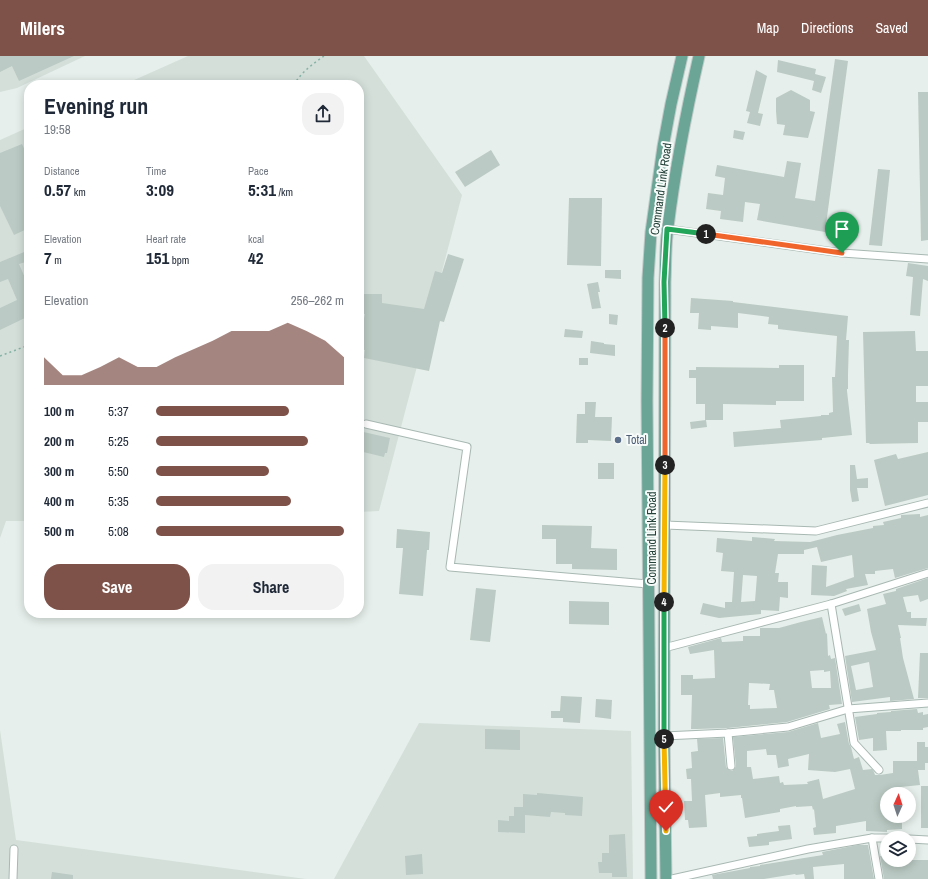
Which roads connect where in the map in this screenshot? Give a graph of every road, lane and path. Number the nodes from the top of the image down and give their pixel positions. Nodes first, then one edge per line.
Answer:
1 (324, 56) edge
2 (682, 56) edge
3 (699, 56) edge
4 (296, 80) edge
5 (667, 229) junction
6 (928, 259) edge
7 (24, 346) edge
8 (0, 356) edge
9 (366, 424) dead end
10 (928, 504) edge
11 (665, 525) junction
12 (928, 573) edge
13 (648, 584) junction
14 (831, 604) junction
15 (664, 648) junction
16 (928, 703) edge
17 (848, 709) junction
18 (728, 733) junction
19 (664, 736) junction
20 (731, 766) dead end
21 (880, 770) dead end
22 (872, 838) junction
23 (880, 838) edge
24 (916, 839) edge
25 (928, 840) edge
26 (14, 849) dead end
27 (13, 879) edge
28 (651, 879) edge
29 (666, 879) edge
30 (672, 879) edge
31 (879, 879) edge

1 - 4 path
2 - 13 main road, Command Link Road
3 - 5 main road, Command Link Road
5 - 6 street
5 - 11 main road, Command Link Road
7 - 8 path
9 - 13 street
10 - 11 street
11 - 15 main road, Command Link Road
12 - 14 street
13 - 28 main road, Command Link Road
14 - 15 street
14 - 17 street
15 - 19 main road, Command Link Road
16 - 17 street
17 - 18 street
17 - 21 street
18 - 19 street
18 - 20 street
19 - 29 main road, Command Link Road
22 - 23 street
22 - 30 street
22 - 31 street
24 - 25 street
26 - 27 street

